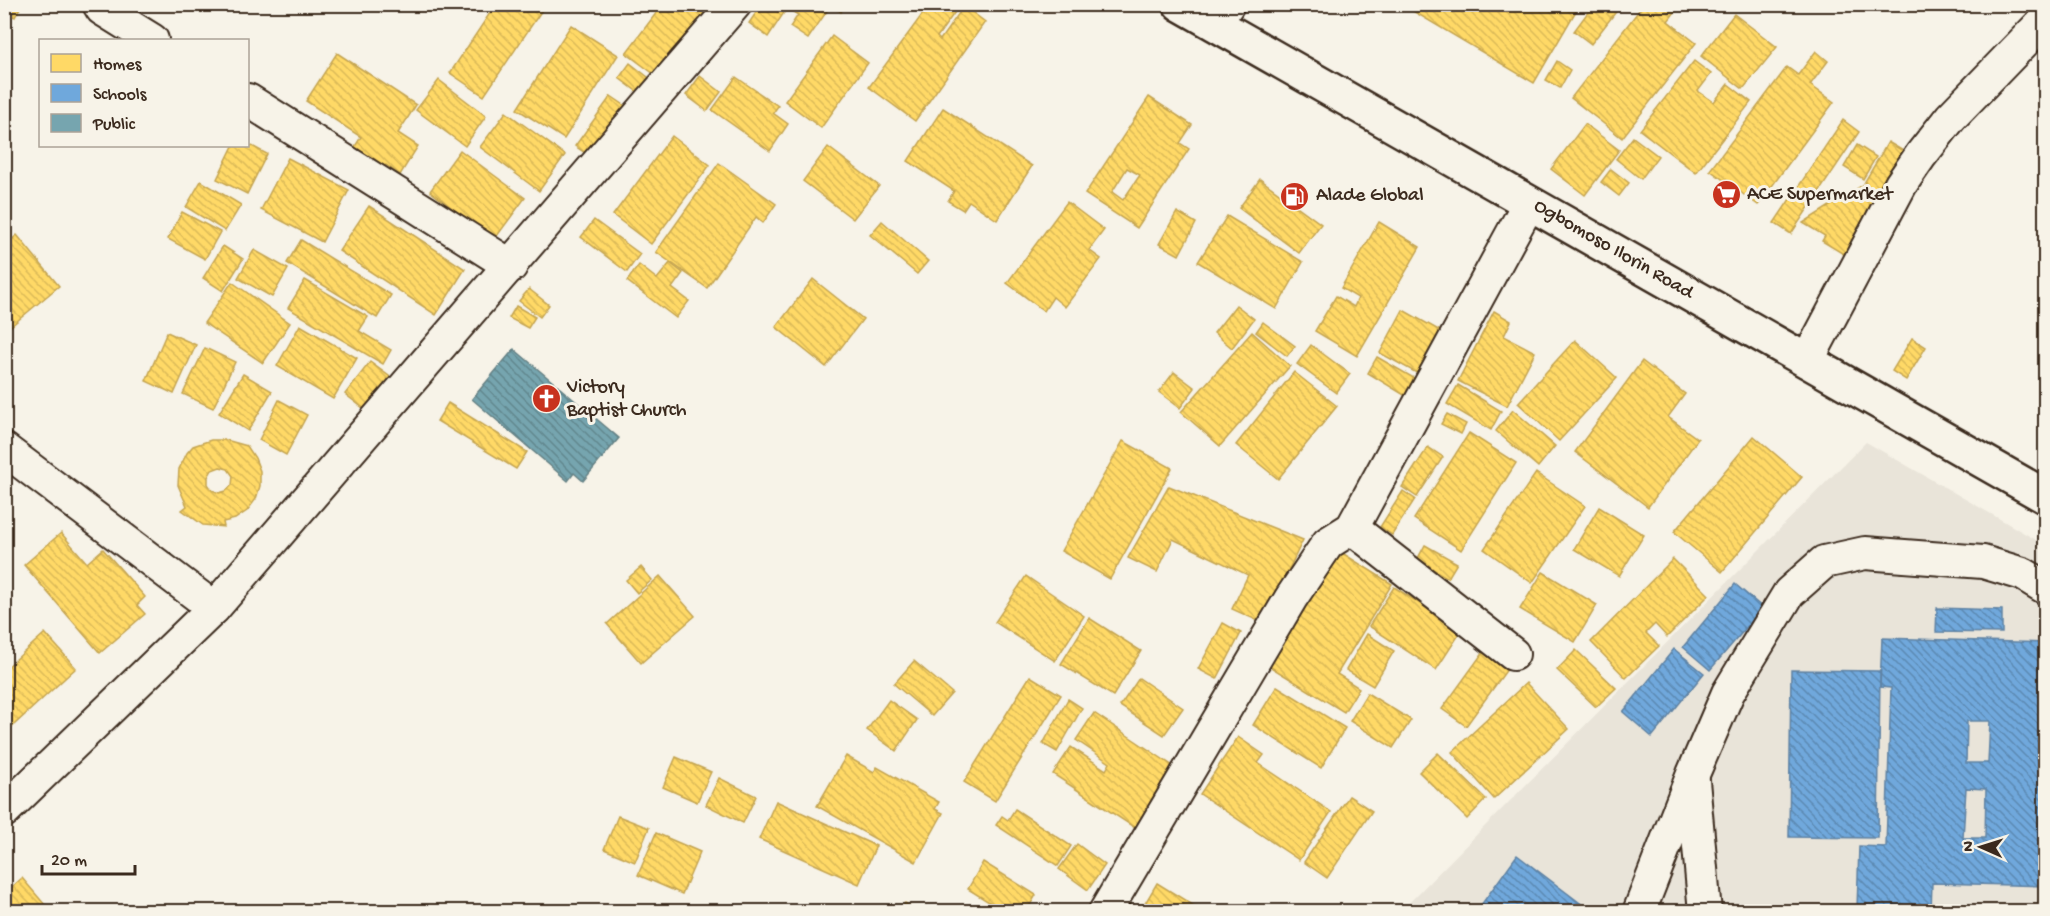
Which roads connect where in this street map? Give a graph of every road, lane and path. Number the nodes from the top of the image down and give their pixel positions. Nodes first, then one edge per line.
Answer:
1 (99, 4) edge
2 (735, 4) edge
3 (1180, 4) edge
4 (1222, 14) edge
5 (2046, 19) edge
6 (150, 39) edge
7 (249, 101) edge
8 (1529, 203) junction
9 (510, 266) junction
10 (1807, 361) junction
11 (4, 449) edge
12 (2046, 497) edge
13 (1352, 528) junction
14 (2046, 588) edge
15 (214, 608) junction
16 (1512, 654) dead end
17 (1693, 774) junction
18 (4, 811) edge
19 (1105, 912) edge
20 (1639, 912) edge
21 (1705, 912) edge

1 - 6 street
2 - 9 street
3 - 4 highway, Ogbomoso Ilorin Road
4 - 8 highway, Ogbomoso Ilorin Road
5 - 10 street
7 - 9 street
8 - 10 highway, Ogbomoso Ilorin Road
8 - 13 street
9 - 15 street
10 - 12 highway, Ogbomoso Ilorin Road
11 - 15 street
13 - 16 street
13 - 19 street
14 - 17 street
15 - 18 street
17 - 20 street
17 - 21 street

